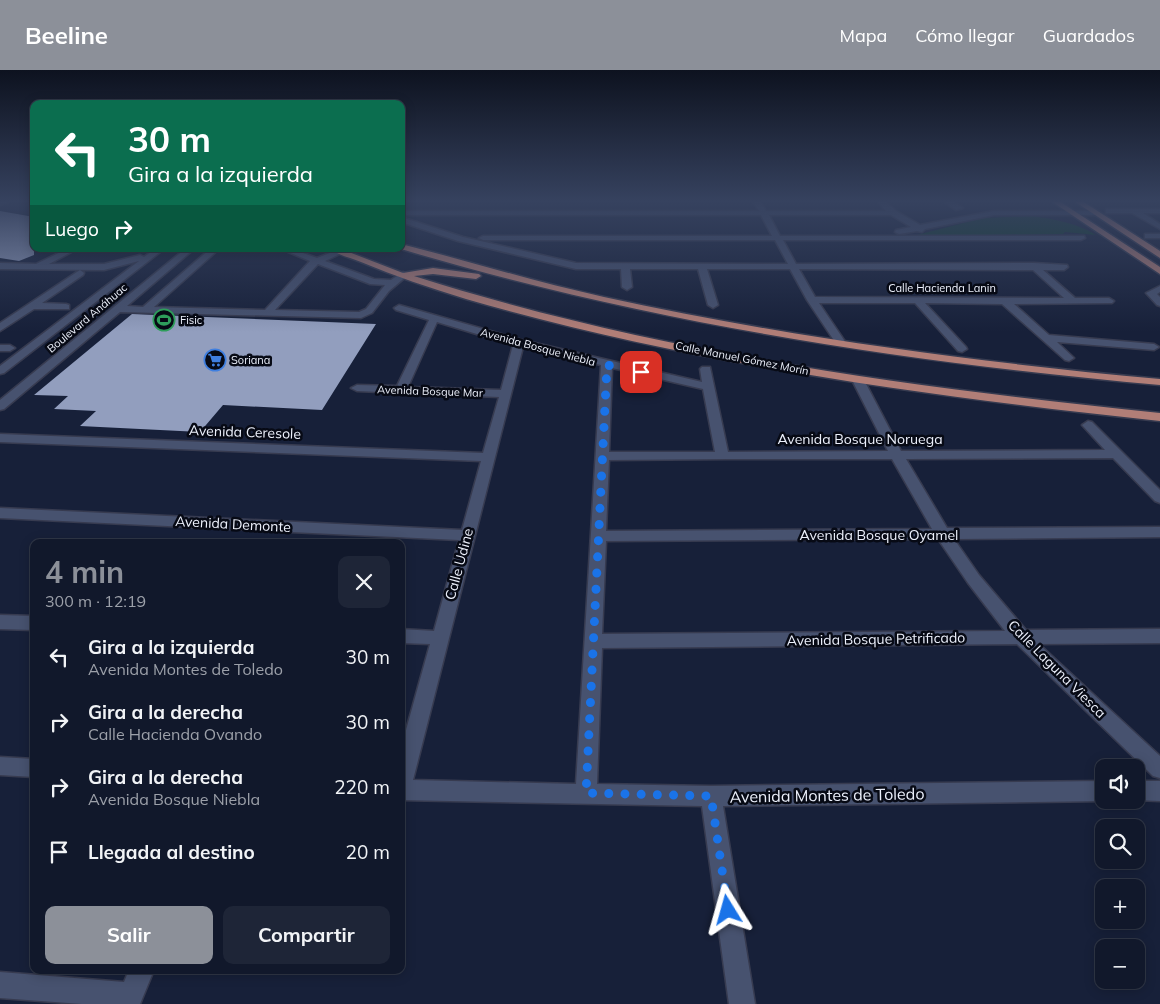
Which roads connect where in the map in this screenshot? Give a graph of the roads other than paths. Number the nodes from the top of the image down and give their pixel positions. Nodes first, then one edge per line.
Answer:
1 (484, 245) edge
2 (781, 245) edge
3 (1120, 245) edge
4 (1143, 245) edge
5 (405, 247) edge
6 (63, 252) edge
7 (152, 252) edge
8 (155, 252) edge
9 (186, 252) edge
10 (212, 252) edge
11 (293, 252) edge
12 (332, 252) edge
13 (341, 252) edge
14 (1160, 256) edge
15 (316, 261) junction
16 (1034, 266) junction
17 (1064, 266) dead end
18 (702, 267) junction
19 (793, 267) junction
20 (17, 268) edge
21 (625, 268) junction
22 (1160, 271) edge
23 (80, 273) junction
24 (125, 274) junction
25 (0, 275) edge
26 (403, 275) junction
27 (392, 283) junction
28 (627, 287) dead end
29 (551, 288) junction
30 (1160, 289) edge
31 (812, 300) junction
32 (1072, 300) junction
33 (1109, 300) dead end
34 (918, 301) junction
35 (1005, 301) junction
36 (1160, 303) edge
37 (713, 305) dead end
38 (33, 306) junction
39 (66, 307) dead end
40 (399, 308) dead end
41 (117, 309) junction
42 (146, 310) junction
43 (267, 313) junction
44 (434, 319) junction
45 (0, 328) edge
46 (1047, 338) junction
47 (518, 343) junction
48 (841, 344) junction
49 (1154, 347) dead end
50 (962, 349) dead end
51 (1069, 358) dead end
52 (607, 365) junction
53 (706, 369) dead end
54 (0, 371) edge
55 (858, 380) junction
56 (1160, 382) edge
57 (708, 387) junction
58 (357, 388) dead end
59 (401, 390) junction
60 (504, 394) junction
61 (0, 406) edge
62 (1160, 417) edge
63 (1088, 425) dead end
64 (0, 438) edge
65 (1116, 454) junction
66 (896, 455) junction
67 (604, 456) junction
68 (488, 457) junction
69 (723, 457) junction
70 (1160, 498) edge
71 (0, 513) edge
72 (1160, 532) edge
73 (942, 534) junction
74 (466, 535) junction
75 (598, 536) junction
76 (0, 622) edge
77 (30, 623) edge
78 (405, 636) edge
79 (1160, 636) edge
80 (439, 638) junction
81 (1022, 638) junction
82 (593, 641) junction
83 (0, 766) edge
84 (30, 768) edge
85 (1160, 769) edge
86 (405, 772) edge
87 (405, 788) edge
88 (1095, 791) edge
89 (1145, 791) edge
90 (1160, 791) edge
91 (586, 793) junction
92 (711, 796) junction
93 (140, 974) edge
94 (0, 985) edge
95 (128, 1000) edge
96 (742, 1004) edge

1 - 21 street
2 - 19 street
3 - 22 main road
4 - 14 main road
5 - 29 main road
6 - 20 street
7 - 20 street
8 - 24 street, Boulevard Anáhuac
9 - 41 street, Boulevard Anáhuac
10 - 42 street
11 - 15 street
12 - 15 street
13 - 26 main road, Calle Manuel Gómez Morín
15 - 27 street
15 - 43 street
16 - 17 street
16 - 19 street
16 - 32 street
18 - 19 street
18 - 21 street
18 - 37 street
19 - 31 street
20 - 23 street
20 - 25 street
21 - 28 street
23 - 24 street
23 - 38 street
24 - 54 street, Boulevard Anáhuac
26 - 27 street
26 - 29 main road
26 - 55 main road, Calle Manuel Gómez Morín
27 - 43 street
29 - 48 main road
30 - 36 street
31 - 34 street, Calle Hacienda Lanin
31 - 48 street
32 - 33 street, Calle Hacienda Lanin
32 - 35 street, Calle Hacienda Lanin
34 - 35 street, Calle Hacienda Lanin
34 - 50 street
35 - 46 street
38 - 39 street
38 - 45 street
40 - 44 street, Avenida Bosque Niebla
41 - 42 street
41 - 61 street, Boulevard Anáhuac
42 - 43 street
44 - 47 street, Avenida Bosque Niebla
44 - 59 street
46 - 49 street
46 - 51 street
47 - 52 street, Avenida Bosque Niebla
47 - 60 street, Calle Udine
48 - 56 main road
52 - 57 street, Avenida Bosque Niebla
52 - 67 street
53 - 57 street
55 - 62 main road, Calle Manuel Gómez Morín
55 - 66 street, Calle Laguna Viesca
57 - 69 street
58 - 59 street, Avenida Bosque Mar
59 - 60 street, Avenida Bosque Mar
60 - 68 street, Calle Udine
63 - 65 street
64 - 68 street, Avenida Ceresole
65 - 66 street, Avenida Bosque Noruega
65 - 70 street
66 - 69 street, Avenida Bosque Noruega
66 - 73 street, Calle Laguna Viesca
67 - 69 street, Avenida Bosque Noruega
67 - 75 street
68 - 74 street, Calle Udine
71 - 74 street, Avenida Demonte
72 - 73 street, Avenida Bosque Oyamel
73 - 75 street, Avenida Bosque Oyamel
73 - 81 street, Calle Laguna Viesca
74 - 80 street, Calle Udine
75 - 82 street
76 - 77 street
78 - 80 street
79 - 81 street, Avenida Bosque Petrificado
80 - 86 street, Calle Udine
81 - 82 street, Avenida Bosque Petrificado
81 - 85 street, Calle Laguna Viesca
82 - 91 street
83 - 84 street
87 - 91 street, Avenida Montes de Toledo
88 - 92 street, Avenida Montes de Toledo
89 - 90 street
91 - 92 street, Avenida Montes de Toledo
92 - 96 street
93 - 95 street
94 - 95 street

